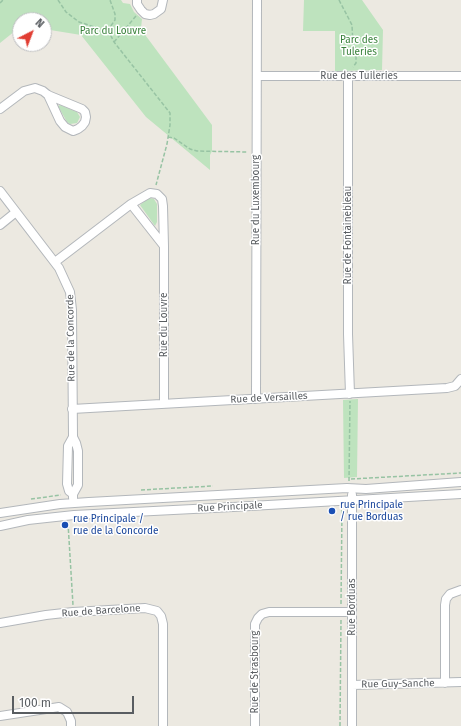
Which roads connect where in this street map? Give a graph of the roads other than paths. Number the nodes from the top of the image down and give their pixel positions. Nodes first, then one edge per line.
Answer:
1 (137, 0) edge
2 (163, 0) edge
3 (257, 0) edge
4 (350, 74) junction
5 (257, 76) junction
6 (461, 76) edge
7 (48, 95) junction
8 (0, 109) edge
9 (0, 191) edge
10 (131, 204) junction
11 (16, 212) junction
12 (0, 224) edge
13 (164, 246) junction
14 (55, 262) junction
15 (461, 379) edge
16 (350, 397) junction
17 (256, 399) junction
18 (164, 404) junction
19 (72, 409) junction
20 (461, 482) edge
21 (352, 488) junction
22 (461, 494) edge
23 (352, 500) junction
24 (73, 503) junction
25 (0, 513) edge
26 (74, 515) junction
27 (0, 526) edge
28 (461, 590) edge
29 (351, 612) junction
30 (0, 623) edge
31 (461, 682) edge
32 (445, 683) junction
33 (352, 685) junction
34 (0, 716) edge
35 (71, 726) edge
36 (163, 726) edge
37 (255, 726) edge
38 (352, 726) edge

1 - 2 street
3 - 5 street, Rue du Luxembourg
4 - 5 street, Rue des Tuileries
4 - 6 street, Rue des Tuileries
4 - 16 street, Rue de Fontainebleau
5 - 17 street, Rue du Luxembourg
7 - 7 street
7 - 8 street
9 - 11 street, Rue de la Concorde
10 - 13 street
10 - 13 street, Rue du Louvre
10 - 14 street, Rue du Louvre
11 - 12 street
11 - 14 street, Rue de la Concorde
13 - 18 street, Rue du Louvre
14 - 19 street, Rue de la Concorde
15 - 16 street, Rue de Versailles
16 - 17 street, Rue de Versailles
17 - 18 street, Rue de Versailles
18 - 19 street, Rue de Versailles
19 - 24 street, Rue de la Concorde
20 - 21 street, Rue Principale
21 - 23 street, Rue Borduas
21 - 24 street, Rue Principale
22 - 23 street, Rue Principale
23 - 26 street, Rue Principale
23 - 29 street, Rue Borduas
24 - 25 street, Rue Principale
24 - 26 street, Rue de la Concorde
26 - 27 street, Rue Principale
28 - 32 street, Rue Guy-Sanche
29 - 33 street, Rue Borduas
29 - 37 street, Rue de Strasbourg
30 - 36 street, Rue de Barcelone
31 - 32 street, Rue Guy-Sanche
32 - 33 street, Rue Guy-Sanche
33 - 38 street, Rue Borduas
34 - 35 street

